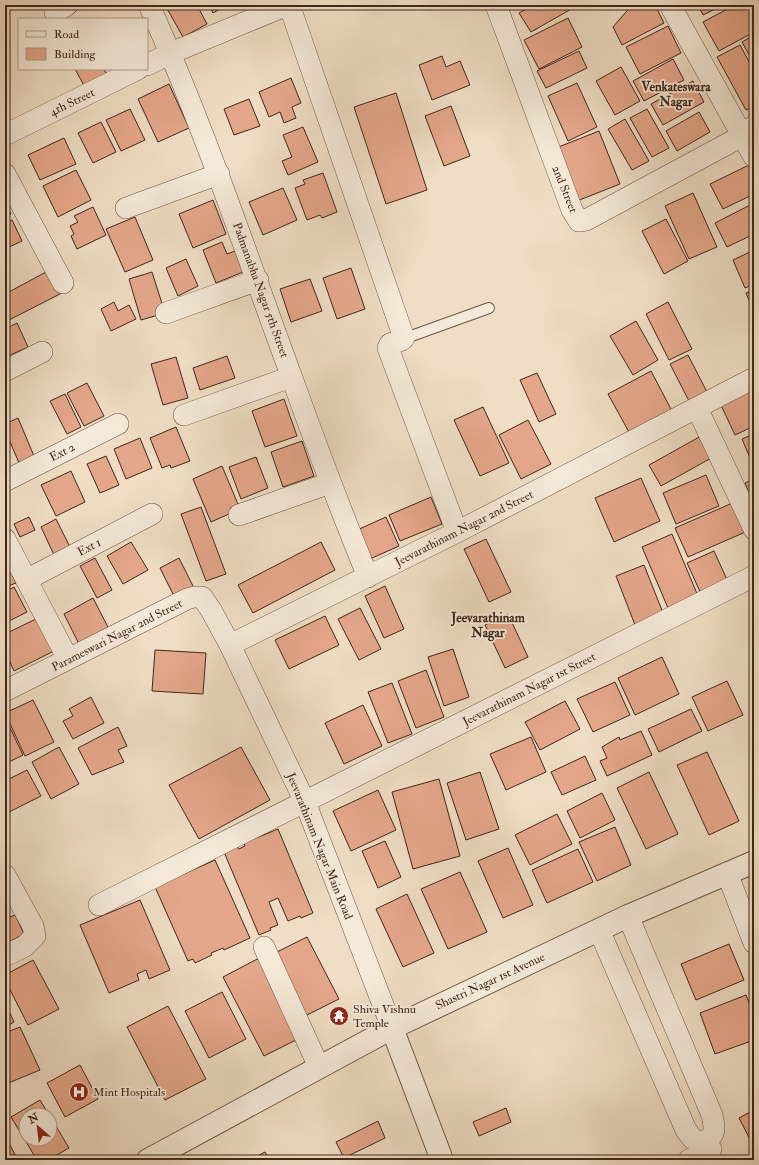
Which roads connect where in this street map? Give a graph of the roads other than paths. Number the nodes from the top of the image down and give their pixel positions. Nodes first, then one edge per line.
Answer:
1 (149, 5) edge
2 (496, 5) edge
3 (670, 5) edge
4 (171, 53) junction
5 (148, 64) edge
6 (136, 70) edge
7 (748, 131) edge
8 (5, 135) edge
9 (754, 157) edge
10 (5, 174) edge
11 (219, 174) junction
12 (126, 208) dead end
13 (258, 280) junction
14 (63, 283) dead end
15 (489, 308) dead end
16 (166, 313) dead end
17 (403, 339) junction
18 (42, 352) dead end
19 (5, 371) edge
20 (291, 377) junction
21 (754, 378) edge
22 (697, 408) junction
23 (184, 415) dead end
24 (118, 424) dead end
25 (5, 481) edge
26 (330, 483) junction
27 (152, 514) dead end
28 (239, 515) dead end
29 (754, 529) edge
30 (457, 532) junction
31 (5, 539) edge
32 (754, 576) edge
33 (368, 577) junction
34 (26, 580) junction
35 (230, 645) junction
36 (68, 659) junction
37 (5, 691) edge
38 (305, 802) junction
39 (754, 862) edge
40 (726, 873) junction
41 (5, 875) edge
42 (99, 905) dead end
43 (628, 916) junction
44 (599, 930) junction
45 (754, 943) edge
46 (264, 947) dead end
47 (5, 956) edge
48 (392, 1028) junction
49 (319, 1067) junction
50 (711, 1150) edge
51 (148, 1160) edge
52 (442, 1160) edge
53 (689, 1160) edge

1 - 4 street, Padmanabha Nagar 5th Street
2 - 7 street, 2nd Street
3 - 7 street
4 - 5 street
4 - 11 street, Padmanabha Nagar 5th Street
4 - 17 street
6 - 8 street, 4th Street
7 - 9 street
10 - 14 street
11 - 12 street
11 - 13 street, Padmanabha Nagar 5th Street
13 - 16 street
13 - 20 street, Padmanabha Nagar 5th Street
15 - 17 lane
17 - 30 street
18 - 19 street
20 - 23 street
20 - 26 street, Padmanabha Nagar 5th Street
21 - 22 street, Jeevarathinam Nagar 2nd Street
22 - 29 street
22 - 30 street, Jeevarathinam Nagar 2nd Street
24 - 25 street, Ext 2
26 - 28 street
26 - 33 street, Padmanabha Nagar 5th Street
27 - 34 street, Ext 1
30 - 33 street, Jeevarathinam Nagar 2nd Street
31 - 34 street
32 - 38 street, Jeevarathinam Nagar 1st Street
33 - 35 street, Jeevarathinam Nagar 2nd Street
34 - 36 street
35 - 36 street, Parameswari Nagar 2nd Street
35 - 38 street, Jeevarathinam Nagar Main Road
36 - 37 street, Parameswari Nagar 2nd Street
38 - 42 street, Jeevarathinam Nagar 1st Street
38 - 48 street, Jeevarathinam Nagar Main Road
39 - 40 street, Shastri Nagar 1st Avenue
40 - 43 street, Shastri Nagar 1st Avenue
40 - 45 street
41 - 47 street
43 - 44 street, Shastri Nagar 1st Avenue
43 - 50 street
44 - 48 street, Shastri Nagar 1st Avenue
44 - 50 street
46 - 49 street
48 - 49 street, Shastri Nagar 1st Avenue
48 - 52 street
49 - 51 street, Shastri Nagar 1st Avenue
50 - 53 street

